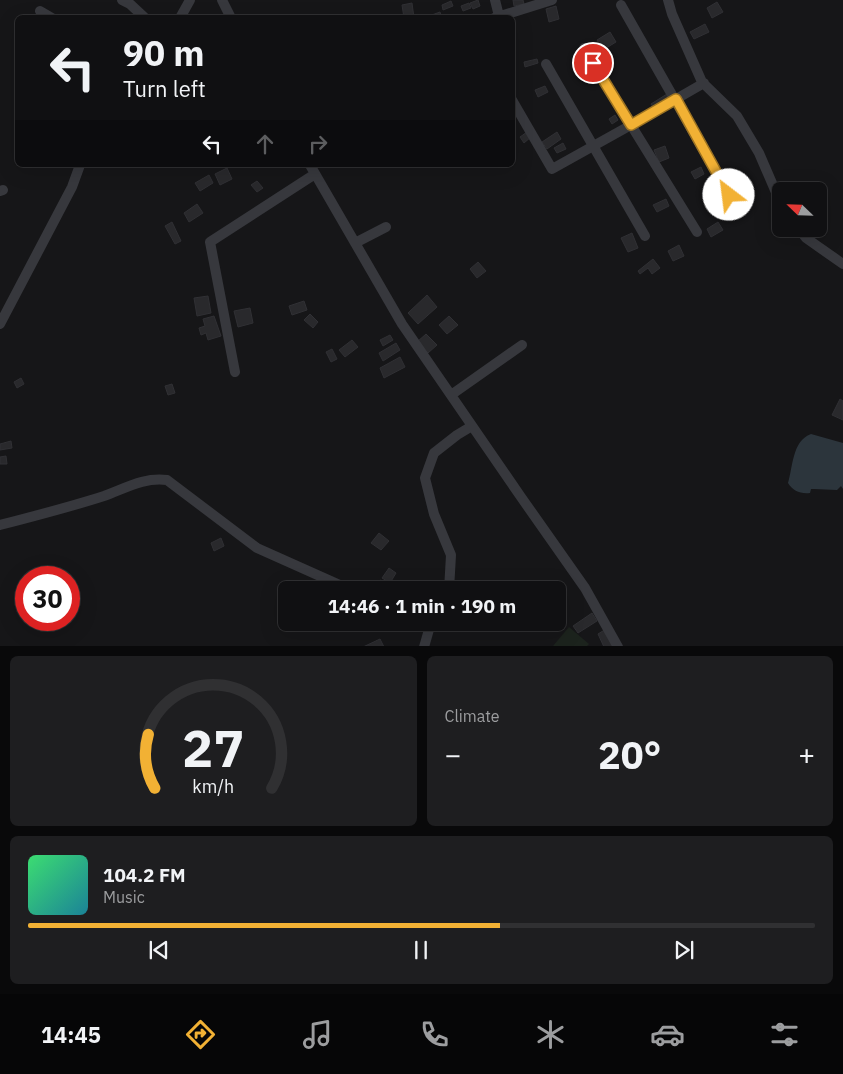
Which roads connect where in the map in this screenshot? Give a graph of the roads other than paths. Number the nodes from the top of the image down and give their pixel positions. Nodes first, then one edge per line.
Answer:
1 (122, 0) edge
2 (190, 0) edge
3 (222, 0) edge
4 (494, 0) edge
5 (552, 0) edge
6 (668, 0) edge
7 (621, 5) dead end
8 (40, 11) dead end
9 (47, 15) edge
10 (141, 15) edge
11 (182, 15) edge
12 (230, 15) edge
13 (496, 15) edge
14 (503, 15) edge
15 (584, 48) dead end
16 (546, 64) dead end
17 (704, 83) junction
18 (676, 99) junction
19 (515, 105) edge
20 (631, 125) junction
21 (593, 146) junction
22 (79, 167) edge
23 (312, 169) edge
24 (772, 183) edge
25 (738, 211) dead end
26 (386, 227) dead end
27 (696, 232) dead end
28 (645, 236) dead end
29 (806, 238) edge
30 (355, 243) junction
31 (843, 264) edge
32 (0, 324) edge
33 (522, 345) dead end
34 (235, 372) dead end
35 (451, 395) junction
36 (472, 426) junction
37 (0, 526) edge
38 (331, 581) edge
39 (450, 581) edge
40 (427, 631) edge
41 (424, 646) edge
42 (618, 646) edge

1 - 10 street
2 - 11 street
3 - 12 street
4 - 13 street
5 - 14 street
6 - 17 street
7 - 18 street
8 - 9 street
15 - 20 street
16 - 21 street
17 - 18 street
17 - 24 street
18 - 20 street
18 - 25 street
19 - 21 street
20 - 21 street
20 - 27 street
21 - 28 street
22 - 32 street
23 - 30 street
23 - 34 street
26 - 30 street
29 - 31 street
30 - 35 street
33 - 35 street
35 - 36 street
36 - 39 street
36 - 42 street
37 - 38 street
40 - 41 street

